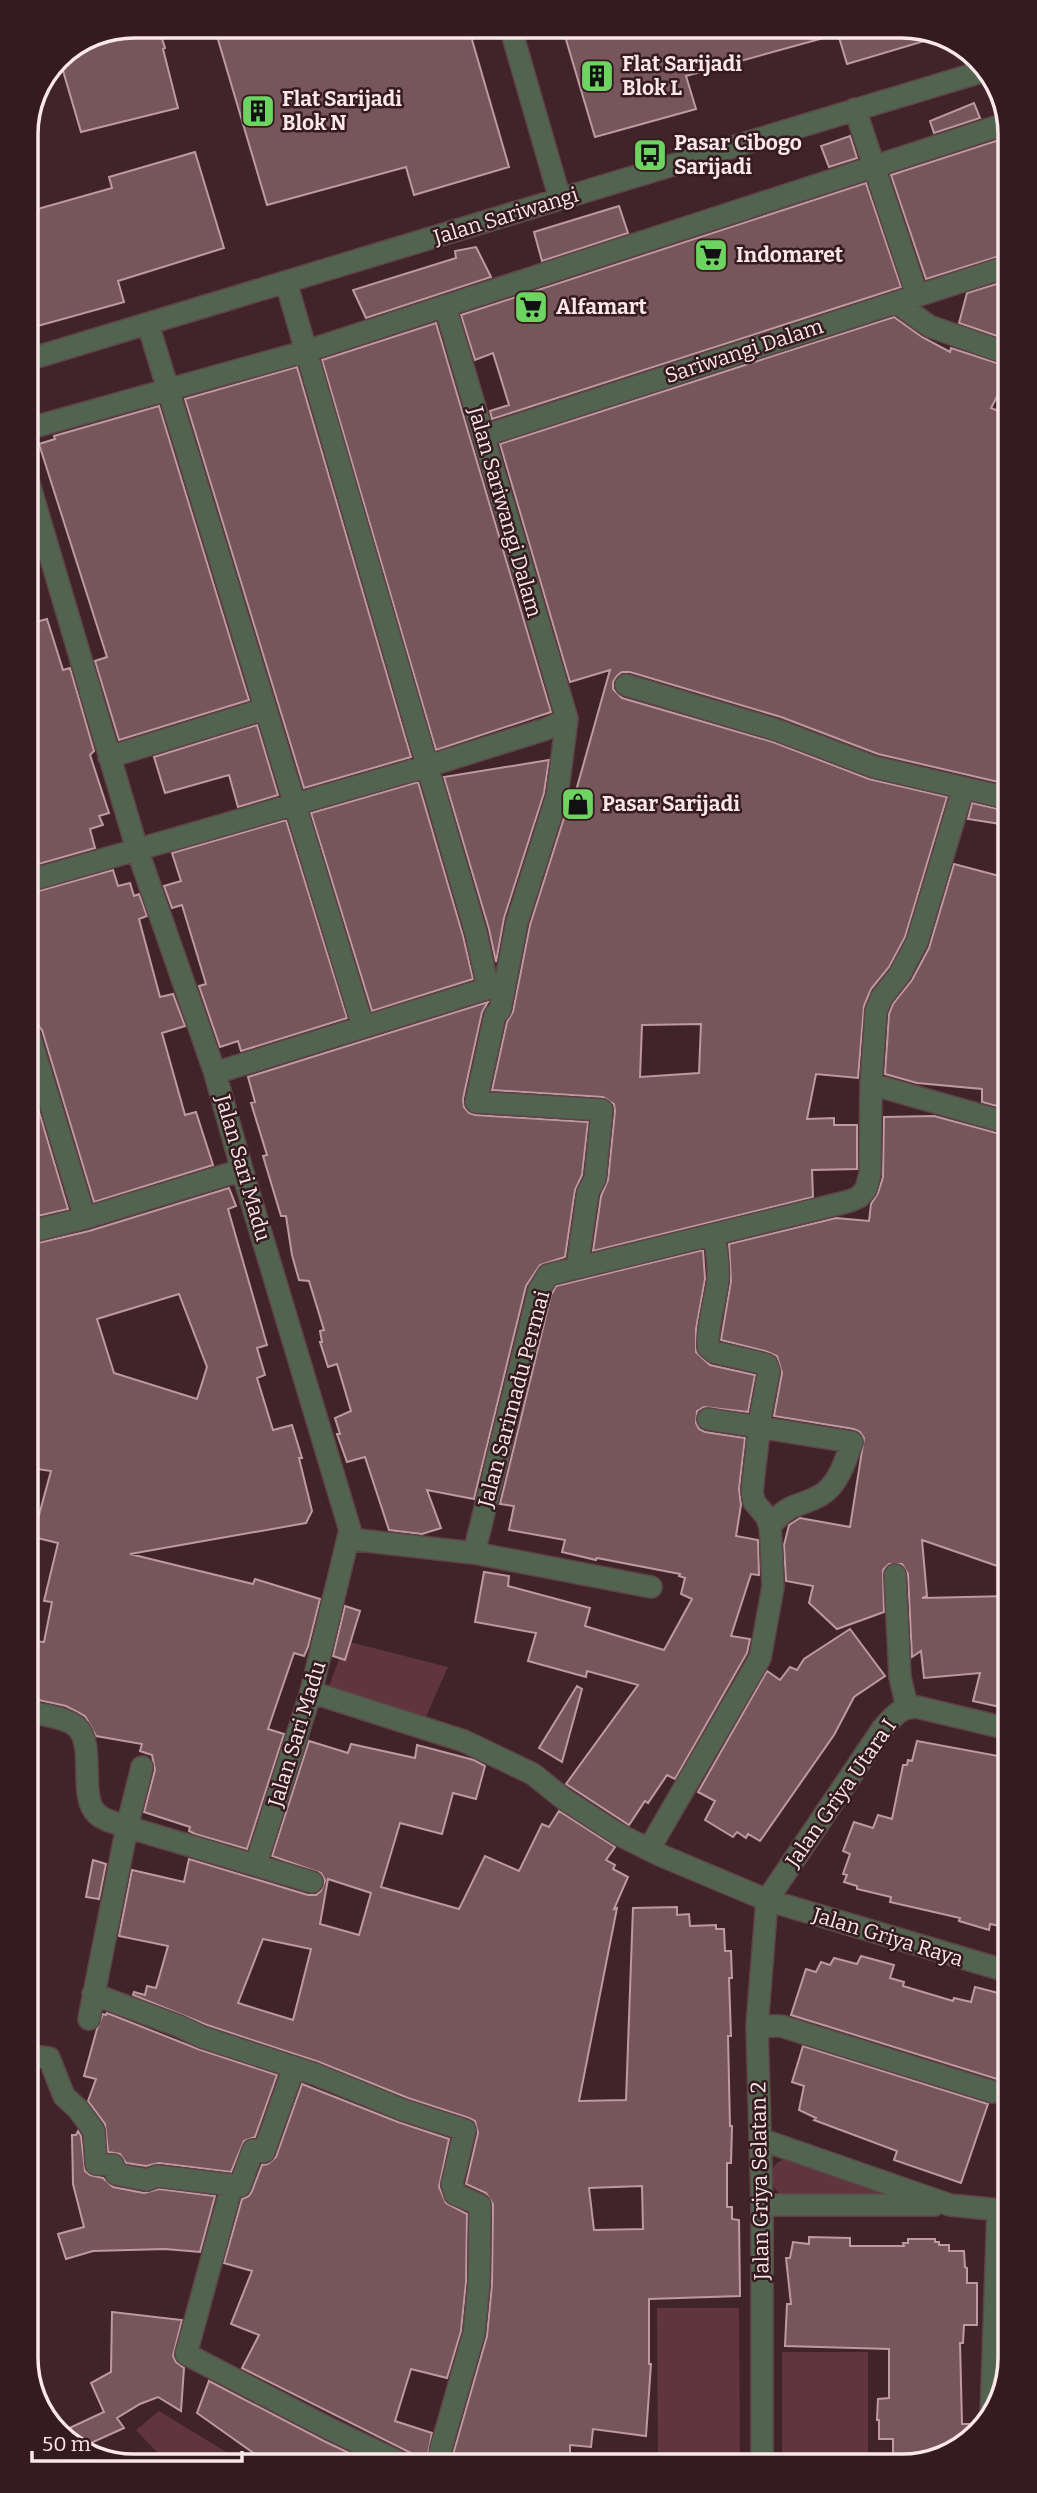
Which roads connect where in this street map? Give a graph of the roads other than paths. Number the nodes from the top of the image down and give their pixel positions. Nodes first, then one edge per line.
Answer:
1 (514, 38) edge
2 (976, 73) edge
3 (855, 109) junction
4 (998, 126) edge
5 (875, 167) junction
6 (560, 199) junction
7 (998, 270) edge
8 (286, 282) junction
9 (917, 295) junction
10 (895, 302) junction
11 (444, 306) junction
12 (148, 324) junction
13 (998, 350) edge
14 (307, 351) junction
15 (39, 356) edge
16 (168, 390) junction
17 (39, 426) edge
18 (483, 436) junction
19 (39, 518) edge
20 (626, 685) dead end
21 (265, 709) junction
22 (567, 719) junction
23 (108, 757) junction
24 (428, 766) junction
25 (963, 789) junction
26 (998, 796) edge
27 (293, 805) junction
28 (138, 849) junction
29 (39, 878) edge
30 (362, 1027) junction
31 (39, 1065) edge
32 (215, 1073) junction
33 (871, 1084) junction
34 (998, 1120) edge
35 (242, 1170) junction
36 (85, 1218) junction
37 (39, 1230) edge
38 (714, 1236) junction
39 (577, 1267) junction
40 (708, 1419) dead end
41 (760, 1426) junction
42 (770, 1526) junction
43 (349, 1539) junction
44 (474, 1553) junction
45 (895, 1575) dead end
46 (651, 1587) dead end
47 (311, 1692) junction
48 (907, 1707) junction
49 (38, 1714) edge
50 (998, 1726) edge
51 (142, 1767) dead end
52 (127, 1827) junction
53 (649, 1849) junction
54 (256, 1864) junction
55 (312, 1882) dead end
56 (767, 1900) junction
57 (998, 1968) edge
58 (93, 1994) junction
59 (89, 2019) dead end
60 (757, 2026) junction
61 (38, 2057) edge
62 (293, 2067) junction
63 (993, 2092) dead end
64 (760, 2139) junction
65 (232, 2185) junction
66 (762, 2205) junction
67 (950, 2205) junction
68 (998, 2210) edge
69 (998, 2300) edge
70 (992, 2393) edge
71 (382, 2454) edge
72 (441, 2454) edge
73 (762, 2454) edge

1 - 6 street
2 - 3 street, Jalan Sariwangi
3 - 5 street
3 - 6 street, Jalan Sariwangi
4 - 5 street
5 - 9 street
5 - 11 street
6 - 8 street, Jalan Sariwangi
7 - 9 street, Sariwangi Dalam
8 - 12 street, Jalan Sariwangi
8 - 14 street
9 - 10 street, Sariwangi Dalam
10 - 13 street
10 - 18 street, Sariwangi Dalam
11 - 14 street
11 - 18 street, Jalan Sariwangi Dalam
12 - 15 street, Jalan Sariwangi
12 - 16 street
14 - 16 street
14 - 24 street
16 - 17 street
16 - 21 street
18 - 22 street, Jalan Sariwangi Dalam
19 - 23 street, Jalan Sari Madu
20 - 25 street
21 - 23 street
21 - 27 street
22 - 24 street
22 - 39 street
23 - 28 street, Jalan Sari Madu
24 - 27 street
24 - 30 street
25 - 26 street
25 - 33 street, Jalan Sarimadu Permai
27 - 28 street
27 - 30 street
28 - 29 street
28 - 32 street, Jalan Sari Madu
30 - 32 street
31 - 36 street
32 - 35 street, Jalan Sari Madu
33 - 34 street
33 - 38 street, Jalan Sarimadu Permai
35 - 36 street
35 - 43 street, Jalan Sari Madu
36 - 37 street
38 - 39 street, Jalan Sarimadu Permai
38 - 41 street
39 - 44 street, Jalan Sarimadu Permai
40 - 41 street
41 - 42 street
41 - 42 street
42 - 53 street
43 - 44 street
43 - 47 street, Jalan Sari Madu
44 - 46 street
45 - 48 street
47 - 53 street, Jalan Griya Raya
47 - 54 street, Jalan Sari Madu
48 - 50 street, Jalan Griya Utara I
48 - 56 street, Jalan Griya Utara I
49 - 52 street
51 - 52 street
52 - 54 street
52 - 58 street
53 - 56 street, Jalan Griya Raya
54 - 55 street
56 - 57 street, Jalan Griya Raya
56 - 60 street, Jalan Griya Selatan 2
58 - 59 street
58 - 62 street
60 - 63 street
60 - 64 street, Jalan Griya Selatan 2
61 - 65 street
62 - 65 street
62 - 72 street
64 - 66 street, Jalan Griya Selatan 2
64 - 67 street
65 - 71 street
66 - 67 street
66 - 73 street, Jalan Griya Selatan 2
67 - 68 street
69 - 70 street

